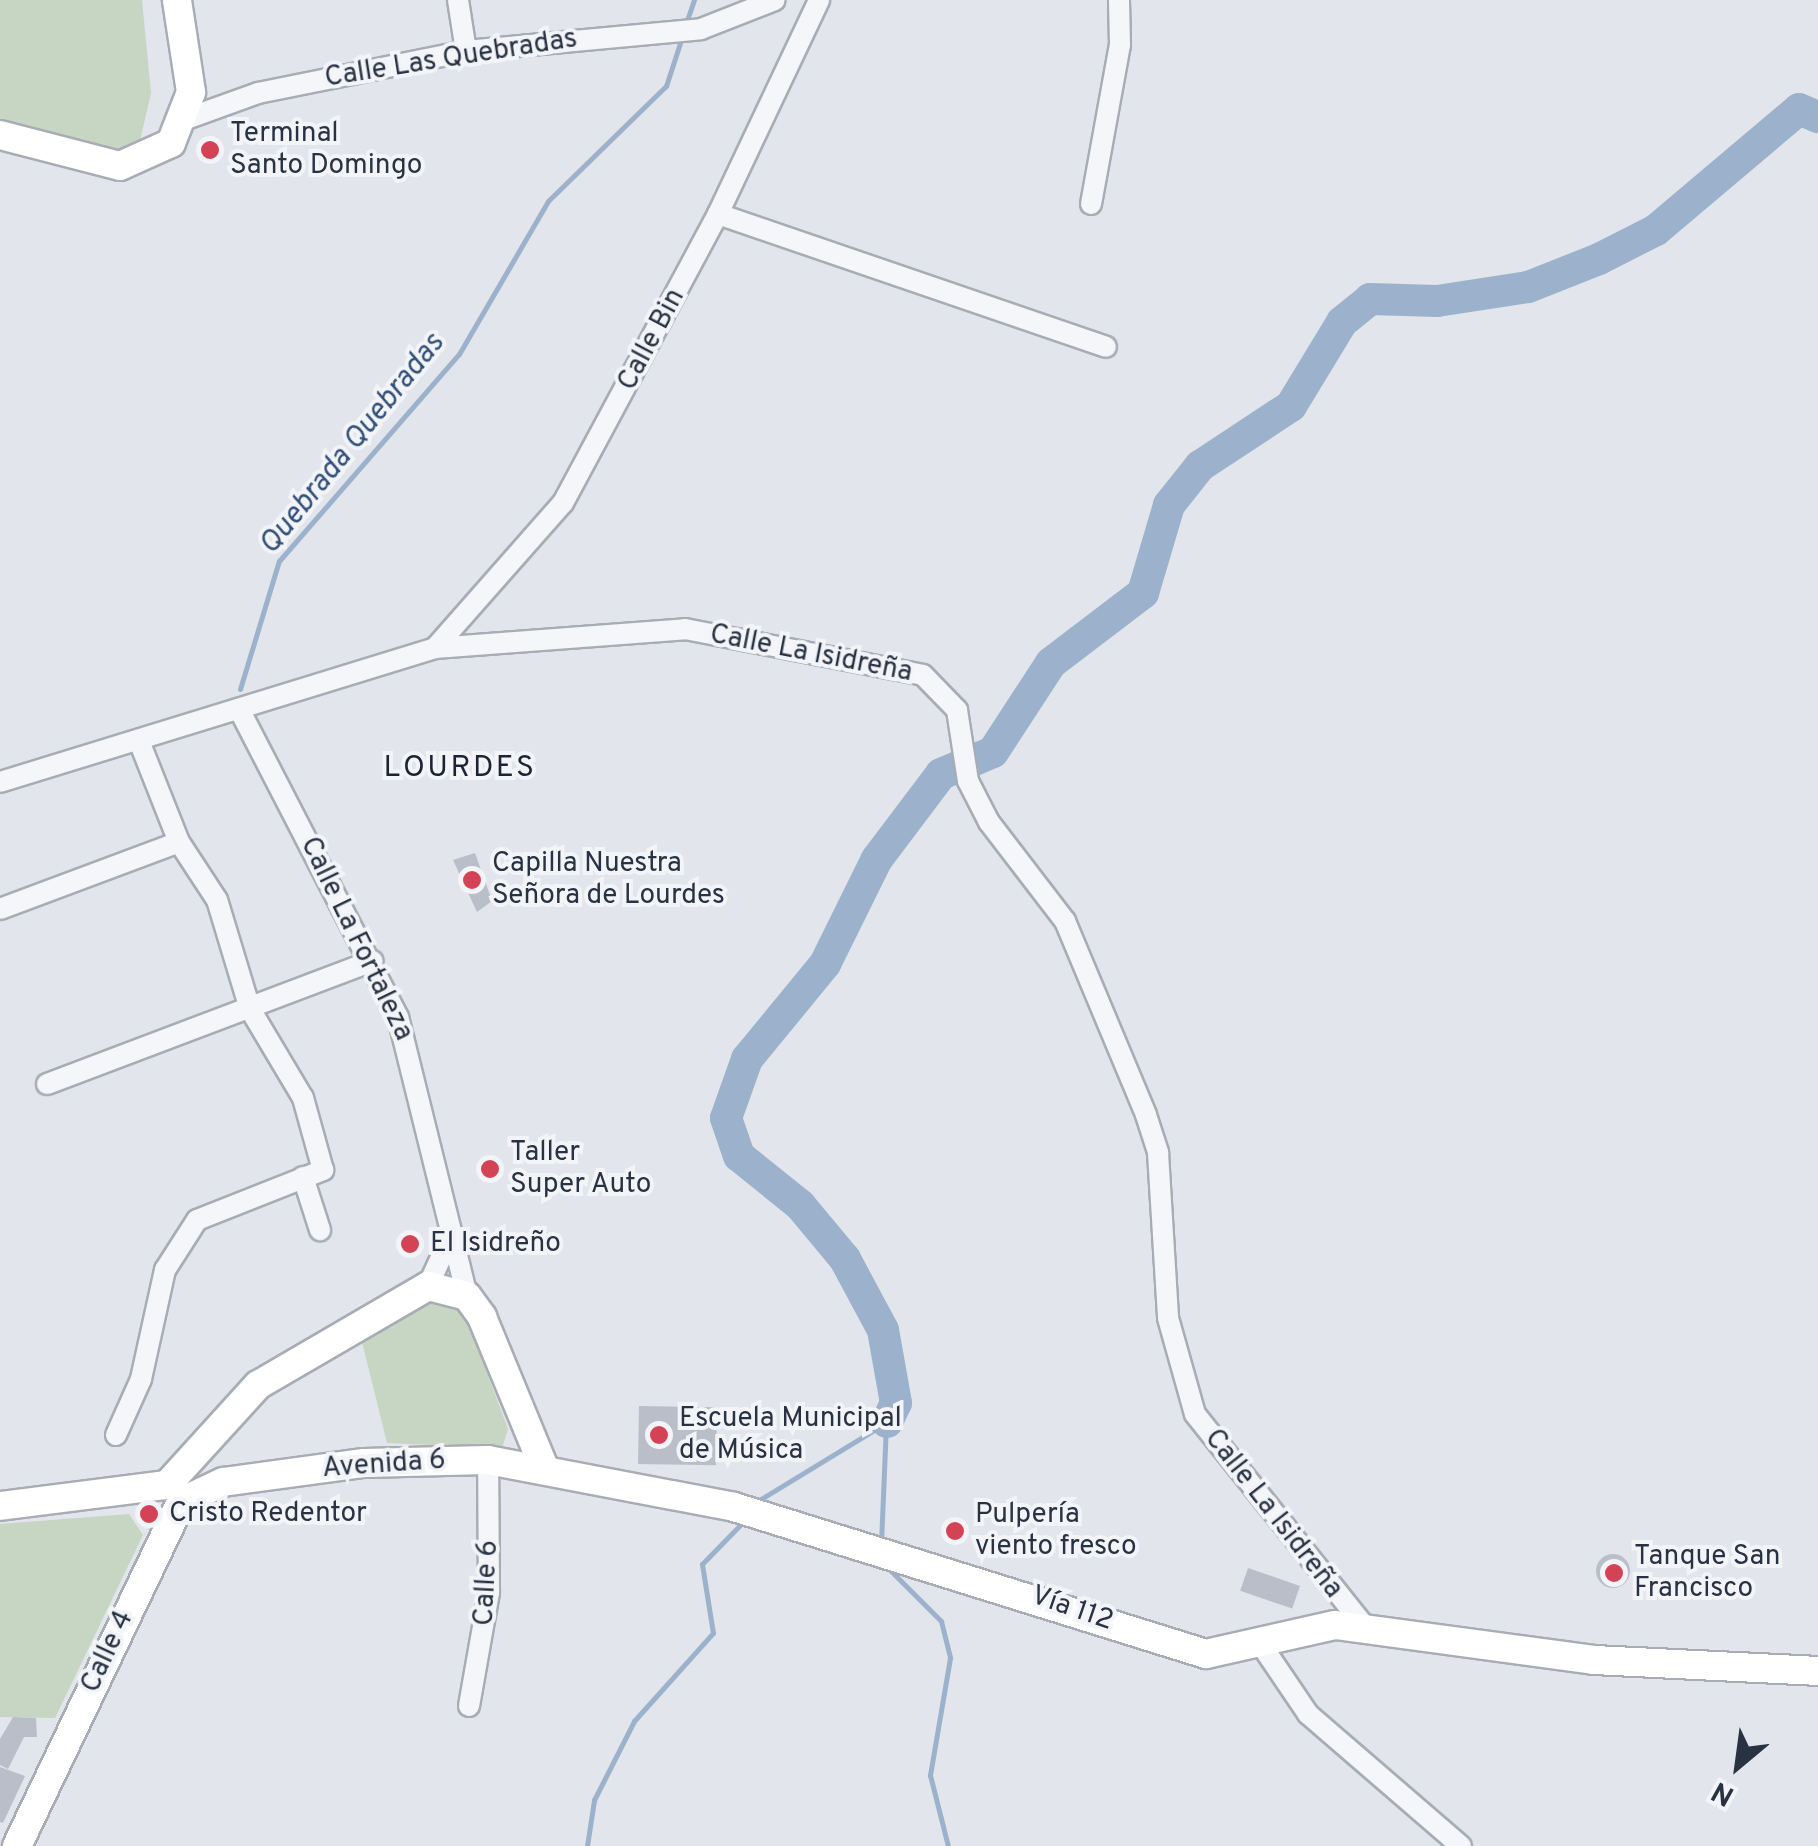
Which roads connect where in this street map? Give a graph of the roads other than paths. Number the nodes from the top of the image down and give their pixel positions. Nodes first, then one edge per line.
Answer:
1 (177, 0) edge
2 (458, 0) edge
3 (775, 0) edge
4 (819, 0) edge
5 (1119, 0) edge
6 (466, 51) junction
7 (186, 119) junction
8 (0, 135) edge
9 (1091, 204) dead end
10 (718, 214) junction
11 (1106, 347) dead end
12 (436, 648) junction
13 (239, 709) junction
14 (139, 740) junction
15 (0, 782) edge
16 (178, 842) junction
17 (0, 909) edge
18 (373, 961) junction
19 (250, 1010) junction
20 (47, 1084) dead end
21 (303, 1177) junction
22 (320, 1230) dead end
23 (449, 1240) junction
24 (447, 1289) junction
25 (524, 1420) junction
26 (116, 1434) dead end
27 (199, 1455) junction
28 (488, 1460) junction
29 (544, 1470) junction
30 (223, 1482) junction
31 (154, 1490) junction
32 (0, 1506) edge
33 (176, 1508) junction
34 (1364, 1626) junction
35 (1262, 1646) junction
36 (1818, 1670) edge
37 (469, 1706) dead end
38 (18, 1846) edge
39 (1462, 1846) edge

1 - 7 main road
2 - 6 street
3 - 6 street, Calle Las Quebradas
4 - 10 street, Calle Bin
5 - 9 street
6 - 7 street, Calle Las Quebradas
7 - 8 main road
10 - 11 street
10 - 12 street, Calle Bin
12 - 13 street, Calle La Isidreña
12 - 34 street, Calle La Isidreña
13 - 14 street, Calle La Isidreña
13 - 18 street, Calle La Fortaleza
14 - 15 street, Calle La Isidreña
14 - 16 street
16 - 17 street
16 - 19 street
18 - 19 street
18 - 23 street, Calle La Fortaleza
19 - 20 street
19 - 21 street
21 - 22 street
21 - 26 street
23 - 24 street, Calle La Fortaleza
23 - 24 street
24 - 25 main road
24 - 27 main road
25 - 28 main road
25 - 29 main road
27 - 30 main road
27 - 31 main road
28 - 29 main road, Avenida 6
28 - 30 main road, Avenida 6
28 - 37 street, Calle 6
29 - 35 main road, Vía 112
30 - 33 main road
31 - 32 main road
31 - 33 main road
33 - 38 main road, Calle 4
34 - 35 main road, Vía 112
34 - 36 main road, Vía 112
35 - 39 street

